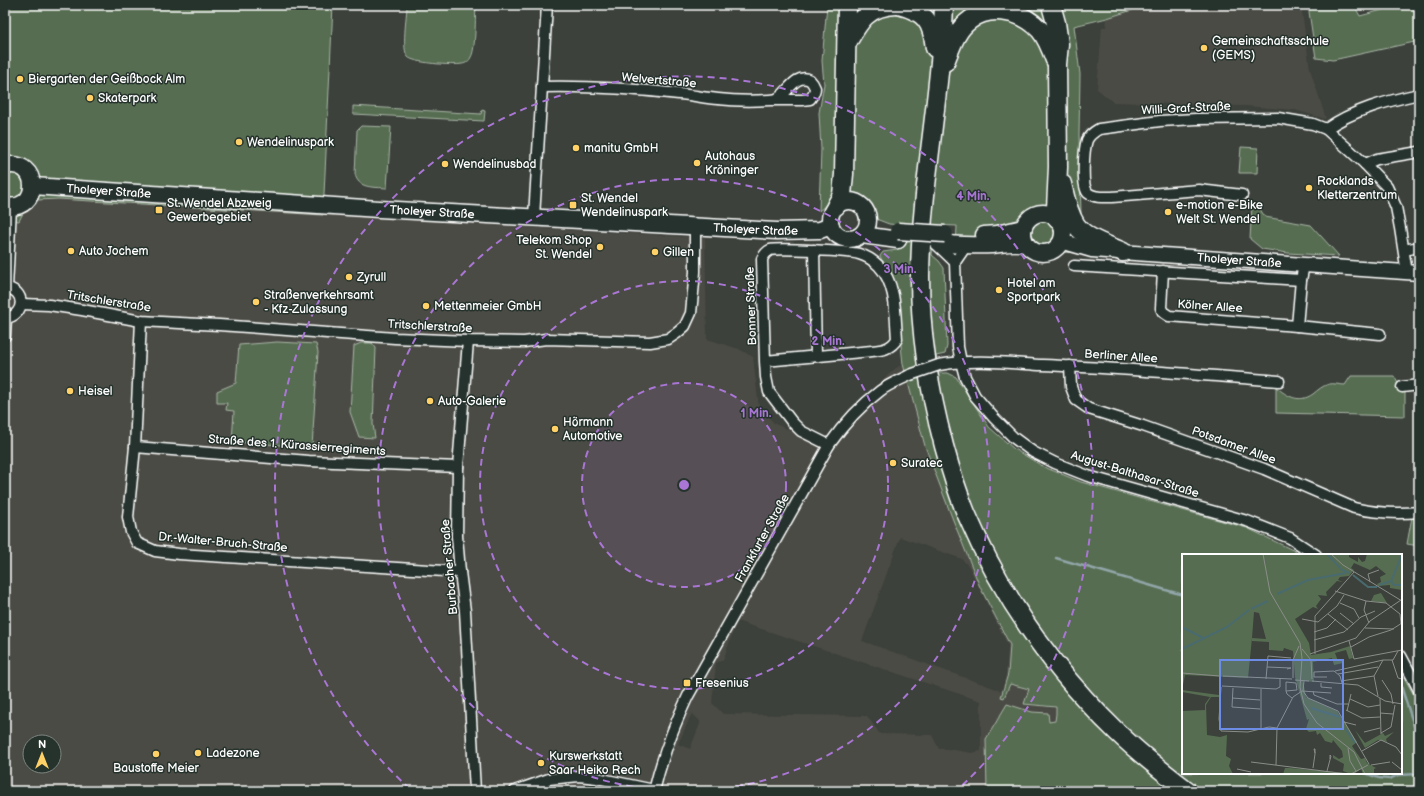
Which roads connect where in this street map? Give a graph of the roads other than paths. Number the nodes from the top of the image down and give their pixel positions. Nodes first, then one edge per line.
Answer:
1 (547, 5) edge
2 (848, 5) edge
3 (897, 5) edge
4 (944, 5) edge
5 (1051, 5) edge
6 (847, 44) junction
7 (1057, 64) junction
8 (939, 77) junction
9 (542, 87) junction
10 (1419, 94) edge
11 (774, 100) dead end
12 (1326, 130) junction
13 (1419, 152) edge
14 (1365, 164) junction
15 (5, 166) edge
16 (1058, 167) junction
17 (844, 174) junction
18 (33, 186) junction
19 (1242, 195) dead end
20 (855, 202) junction
21 (8, 206) edge
22 (836, 206) junction
23 (1051, 216) junction
24 (534, 217) junction
25 (868, 217) junction
26 (695, 226) junction
27 (831, 226) junction
28 (1024, 228) junction
29 (862, 235) junction
30 (898, 235) junction
31 (941, 240) junction
32 (1061, 241) junction
33 (1026, 244) junction
34 (966, 246) junction
35 (1419, 247) edge
36 (814, 250) junction
37 (1404, 250) junction
38 (1123, 252) junction
39 (955, 262) junction
40 (1304, 265) junction
41 (1074, 266) dead end
42 (1163, 271) junction
43 (1413, 273) edge
44 (1301, 280) junction
45 (6, 288) edge
46 (21, 304) junction
47 (5, 318) edge
48 (141, 321) junction
49 (1297, 326) junction
50 (1380, 334) dead end
51 (5, 336) edge
52 (468, 341) junction
53 (816, 356) junction
54 (765, 361) junction
55 (961, 362) junction
56 (1070, 366) junction
57 (1279, 381) dead end
58 (1419, 385) edge
59 (1402, 387) dead end
60 (829, 445) junction
61 (135, 447) junction
62 (458, 467) junction
63 (1419, 512) edge
64 (1314, 554) edge
65 (460, 572) junction
66 (1402, 658) edge
67 (1419, 690) edge
68 (475, 791) edge
69 (515, 791) edge
70 (654, 791) edge
71 (1188, 791) edge

1 - 9 street
2 - 6 highway
3 - 6 highway
3 - 8 highway
4 - 8 highway
5 - 7 highway
6 - 17 highway
7 - 8 highway
7 - 16 highway
8 - 71 highway
9 - 11 street, Welvertstraße
9 - 24 street
10 - 12 street
12 - 14 street, Willi-Graf-Straße
12 - 19 street, Willi-Graf-Straße
13 - 14 street
14 - 37 street, Willi-Graf-Straße
15 - 18 main road
16 - 23 highway
16 - 38 highway
17 - 20 highway
17 - 22 highway
18 - 21 main road
18 - 24 main road, Tholeyer Straße
20 - 22 main road
20 - 25 main road
21 - 45 street
22 - 27 main road
23 - 28 main road
23 - 32 main road
24 - 26 main road, Tholeyer Straße
25 - 29 main road
25 - 30 main road
26 - 27 main road, Tholeyer Straße
26 - 52 street, Tritschlerstraße
27 - 29 main road
28 - 31 main road
28 - 33 main road
29 - 30 main road
30 - 31 main road
31 - 34 main road
31 - 39 street
32 - 33 main road
32 - 38 main road, Tholeyer Straße
33 - 34 main road
34 - 39 street
35 - 37 street
36 - 53 street
36 - 53 street, Bonner Straße
36 - 54 street, Bonner Straße
37 - 43 street, Willi-Graf-Straße
38 - 40 main road, Tholeyer Straße
39 - 55 street, August-Balthasar-Straße
40 - 43 main road, Tholeyer Straße
40 - 44 street
41 - 42 street
42 - 44 street
42 - 49 street, Kölner Allee
44 - 49 street
45 - 46 street
46 - 47 street
46 - 48 street, Tritschlerstraße
47 - 51 street
48 - 52 street, Tritschlerstraße
48 - 61 street, Dr.-Walter-Bruch-Straße
49 - 50 street, Kölner Allee
52 - 62 street, Burbacher Straße
53 - 54 street, Bonner Straße
54 - 60 street, Bonner Straße
55 - 56 street, Berliner Allee
55 - 60 street, Frankfurter Straße, bridge
55 - 64 street, August-Balthasar-Straße
56 - 57 street, Berliner Allee
56 - 63 street, Potsdamer Allee
58 - 59 street
60 - 70 street, Frankfurter Straße
61 - 62 street, Straße des 1. Kürassierregiments
61 - 65 street, Dr.-Walter-Bruch-Straße
62 - 65 street, Burbacher Straße
65 - 68 street, Burbacher Straße
66 - 67 street
69 - 70 street

